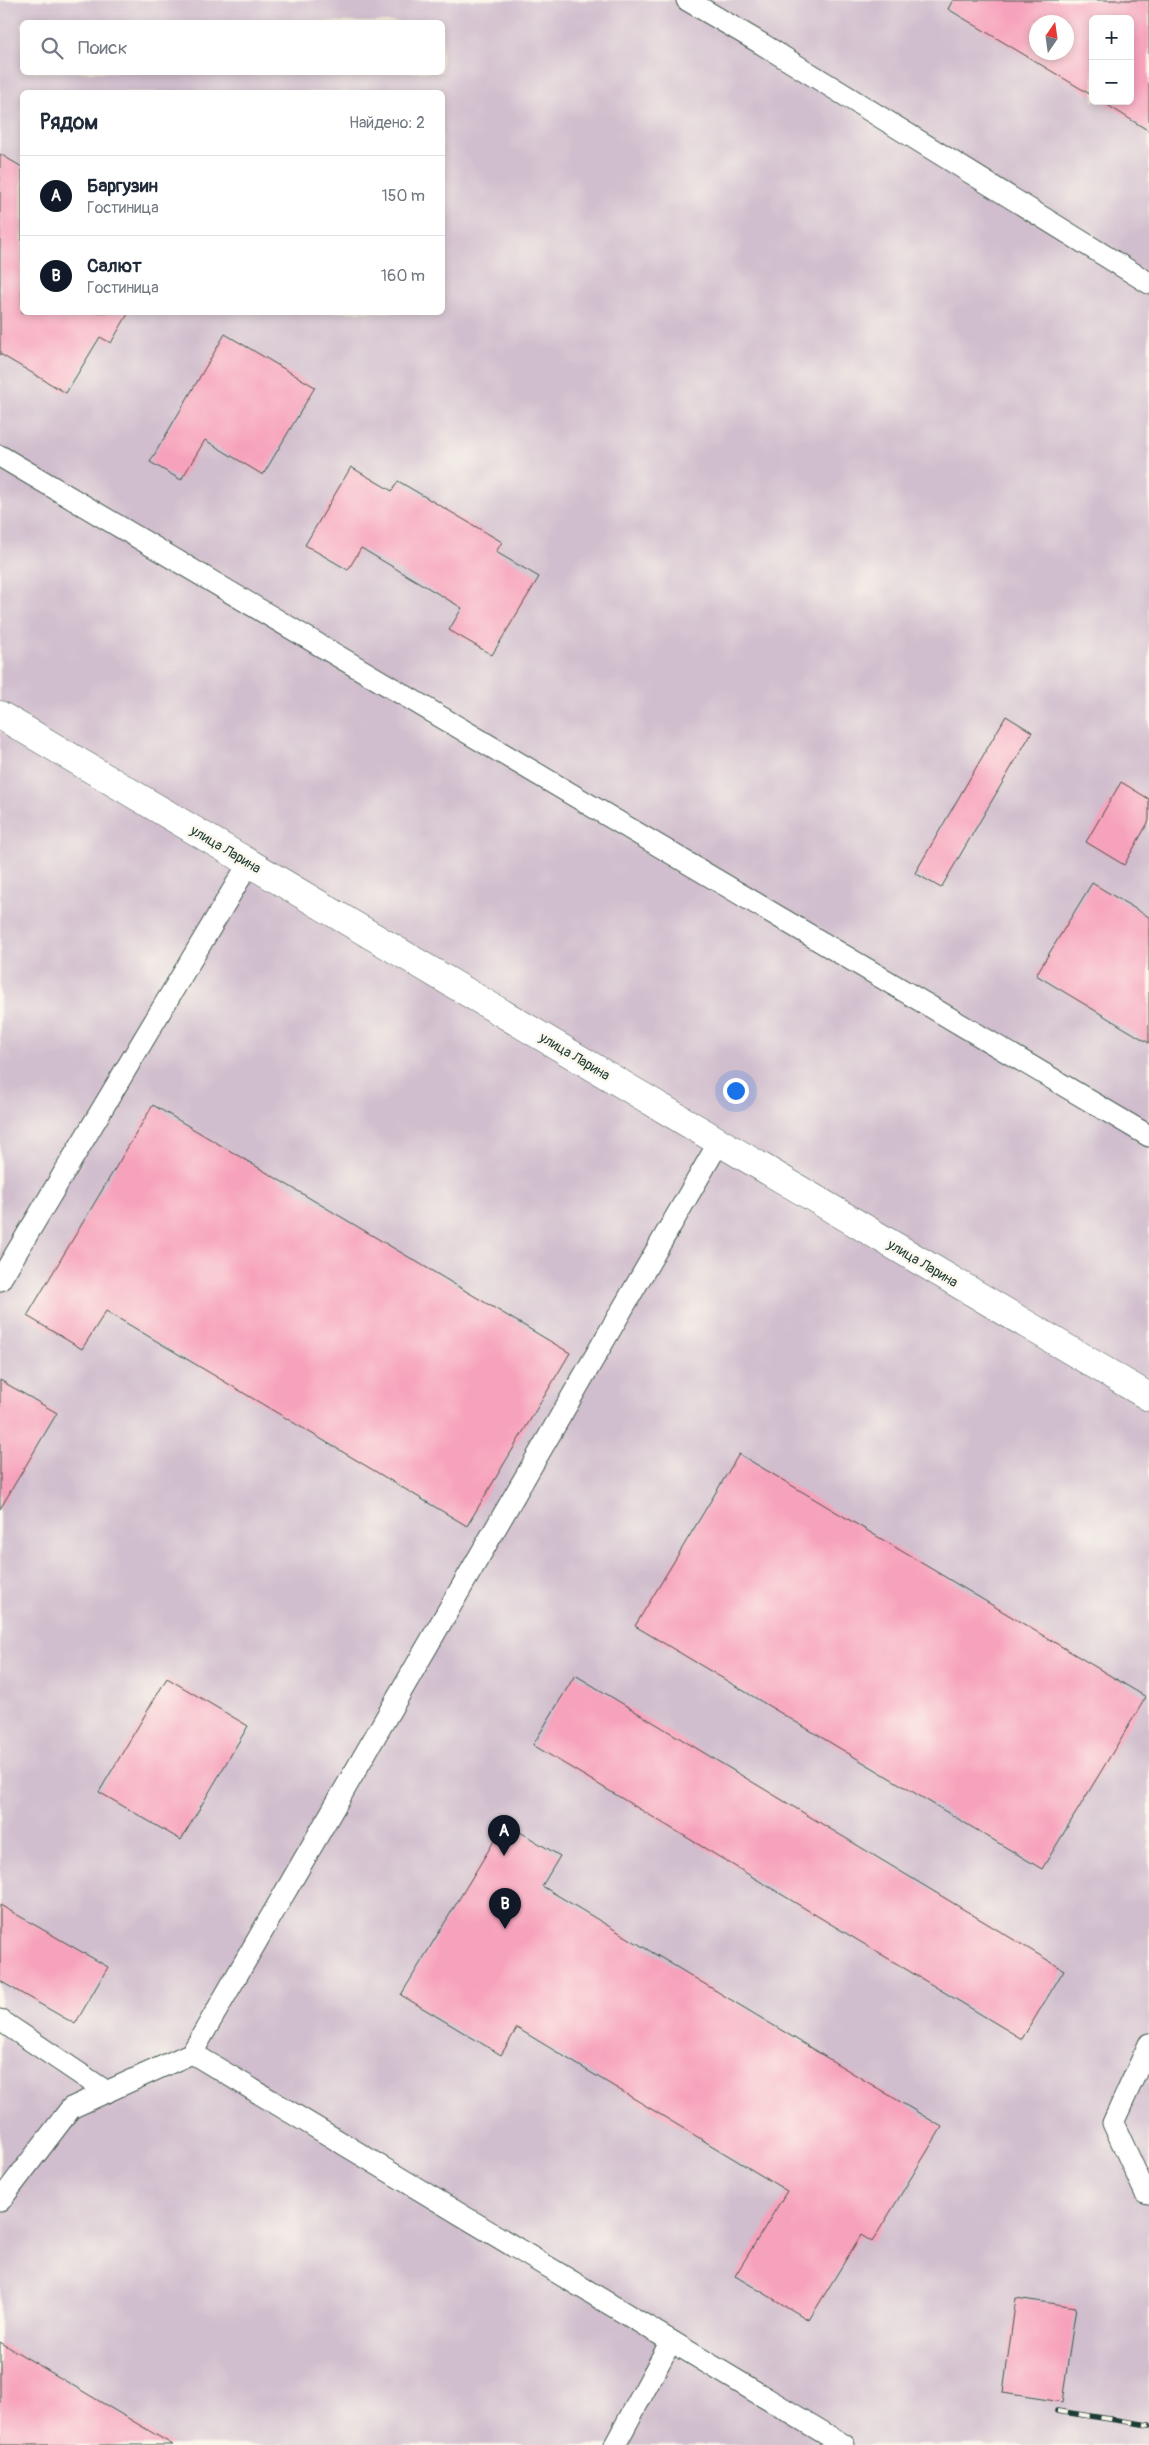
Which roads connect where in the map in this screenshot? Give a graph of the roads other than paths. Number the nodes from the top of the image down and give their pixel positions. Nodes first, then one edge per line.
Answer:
1 (686, 0) edge
2 (1149, 283) edge
3 (0, 456) edge
4 (0, 715) edge
5 (249, 863) junction
6 (1149, 1136) edge
7 (719, 1142) junction
8 (0, 1280) edge
9 (1149, 1397) edge
10 (0, 2020) edge
11 (1149, 2044) edge
12 (192, 2053) junction
13 (107, 2092) junction
14 (1149, 2193) edge
15 (0, 2201) edge
16 (671, 2341) junction
17 (615, 2445) edge
18 (844, 2445) edge

1 - 2 lane
3 - 6 lane
4 - 5 street, улица Ларина
5 - 7 street, улица Ларина
5 - 8 lane
7 - 9 street, улица Ларина
7 - 12 lane
10 - 13 lane
11 - 14 lane
12 - 13 lane
12 - 16 lane
13 - 15 lane
16 - 17 lane
16 - 18 lane

